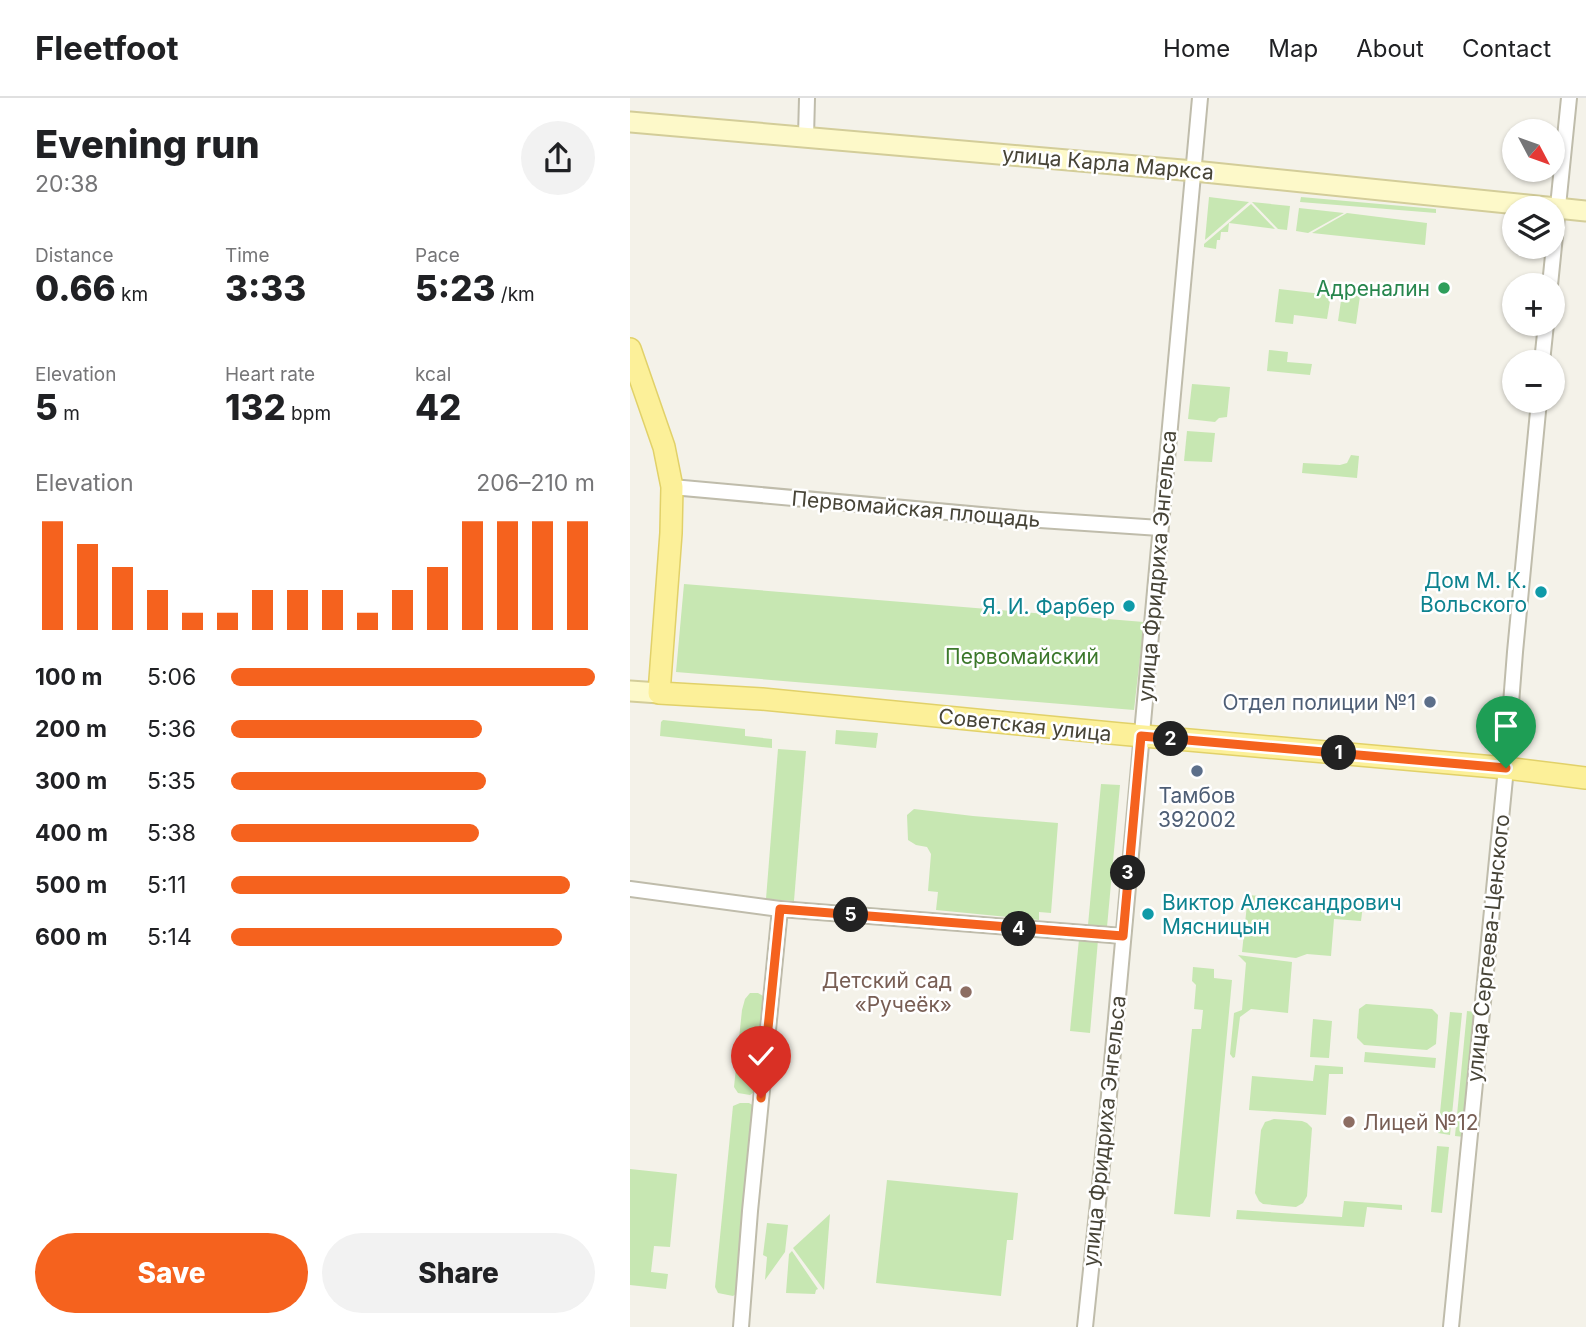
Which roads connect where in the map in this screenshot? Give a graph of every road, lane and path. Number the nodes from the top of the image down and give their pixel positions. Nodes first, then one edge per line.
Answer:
1 (807, 98) edge
2 (1200, 98) edge
3 (1569, 98) edge
4 (630, 122) edge
5 (806, 137) junction
6 (1194, 171) junction
7 (1560, 196) edge
8 (1502, 202) edge
9 (1565, 209) edge
10 (1586, 211) edge
11 (630, 349) edge
12 (1538, 413) edge
13 (672, 487) junction
14 (1160, 528) junction
15 (630, 691) edge
16 (659, 693) junction
17 (1141, 736) junction
18 (1506, 768) junction
19 (1586, 778) edge
20 (630, 889) edge
21 (780, 909) junction
22 (1123, 936) junction
23 (741, 1327) edge
24 (1084, 1327) edge
25 (1451, 1327) edge

1 - 5 street
2 - 6 street, улица Фридриха Энгельса
3 - 7 street
4 - 5 main road, улица Карла Маркса
5 - 6 main road, улица Карла Маркса
6 - 8 main road, улица Карла Маркса
6 - 14 street, улица Фридриха Энгельса
9 - 10 main road, улица Карла Маркса
11 - 13 main road
12 - 18 street, улица Сергеева-Ценского
13 - 14 street, Первомайская площадь
13 - 16 main road
14 - 17 street, улица Фридриха Энгельса
15 - 16 main road, Советская улица
16 - 17 main road, Советская улица
17 - 18 main road, Советская улица
17 - 22 street, улица Фридриха Энгельса
18 - 19 main road, Советская улица
18 - 25 street, улица Сергеева-Ценского
20 - 21 street
21 - 22 street
21 - 23 street
22 - 24 street, улица Фридриха Энгельса

